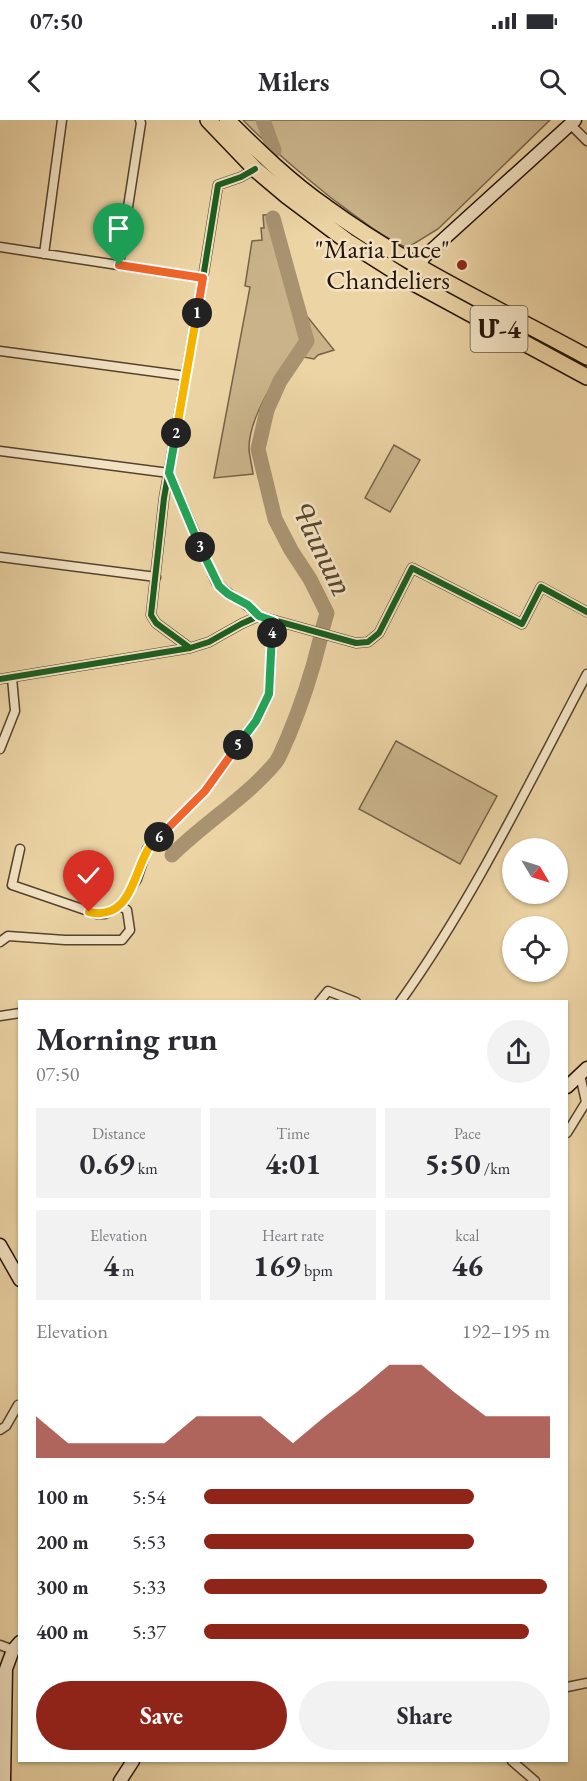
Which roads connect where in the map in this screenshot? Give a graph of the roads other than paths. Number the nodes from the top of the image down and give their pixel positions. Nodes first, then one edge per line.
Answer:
1 (62, 120) edge
2 (140, 120) edge
3 (208, 120) edge
4 (227, 120) edge
5 (573, 122) edge
6 (587, 141) edge
7 (255, 169) junction
8 (0, 247) edge
9 (44, 254) junction
10 (119, 265) junction
11 (418, 266) junction
12 (203, 278) junction
13 (410, 281) junction
14 (0, 351) edge
15 (587, 357) edge
16 (186, 376) junction
17 (587, 377) edge
18 (0, 452) edge
19 (169, 473) junction
20 (0, 557) edge
21 (156, 577) junction
22 (587, 612) edge
23 (259, 616) junction
24 (273, 621) junction
25 (190, 648) junction
26 (587, 674) edge
27 (12, 678) junction
28 (0, 680) edge
29 (0, 749) edge
30 (20, 849) dead end
31 (120, 906) junction
32 (0, 942) edge
33 (321, 1000) edge
34 (351, 1000) edge
35 (401, 1000) edge
36 (18, 1013) edge
37 (0, 1016) edge
38 (584, 1072) edge
39 (568, 1087) edge
40 (568, 1131) edge
41 (0, 1245) edge
42 (18, 1276) edge
43 (18, 1405) edge
44 (0, 1430) edge
45 (0, 1645) edge
46 (16, 1646) edge
47 (587, 1683) edge
48 (568, 1687) edge
49 (132, 1762) edge
50 (513, 1762) edge
51 (4, 1781) edge
52 (120, 1781) edge
53 (535, 1781) edge

1 - 9 street
2 - 10 street
3 - 7 highway, Մ-4
4 - 11 highway, Մ-4
5 - 6 street
5 - 11 main road
7 - 12 street
7 - 13 highway, Մ-4
8 - 9 street
9 - 10 street
10 - 12 street
11 - 13 main road
11 - 15 highway, Մ-4
12 - 16 street
13 - 17 highway, Մ-4
14 - 16 street
16 - 19 street
18 - 19 street
19 - 21 street
19 - 23 street
20 - 21 street
21 - 25 street
22 - 24 street
23 - 24 street
23 - 25 street
24 - 31 street
25 - 27 street
26 - 35 street
27 - 28 street
27 - 29 street
30 - 31 street
31 - 32 street
33 - 34 street
36 - 37 street
38 - 39 main road
38 - 40 street
41 - 42 main road
43 - 44 street
45 - 46 street
46 - 51 main road
47 - 48 street
49 - 52 main road
50 - 53 street

